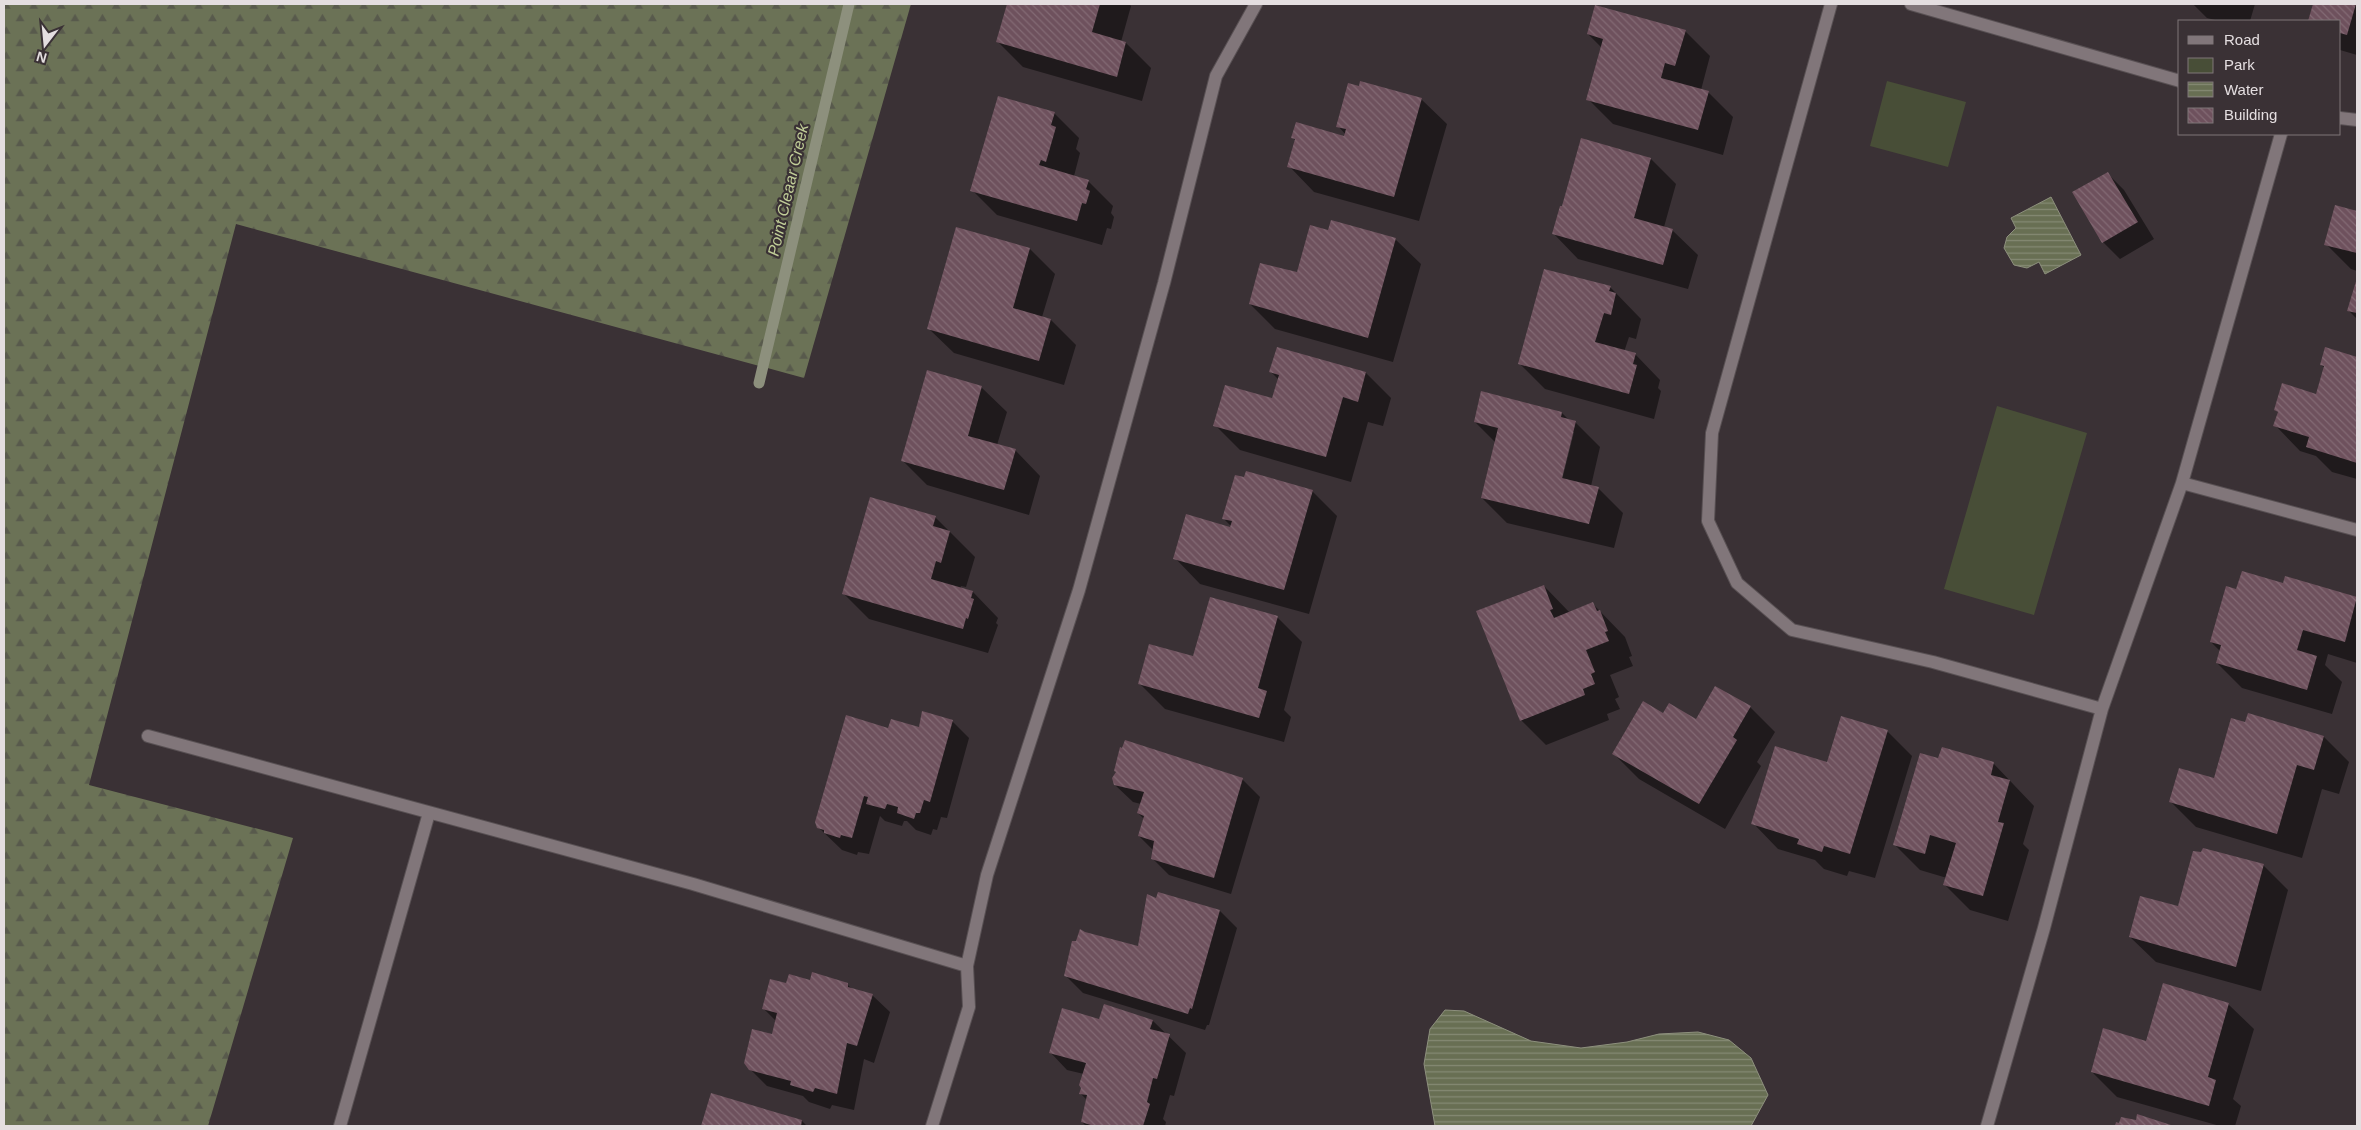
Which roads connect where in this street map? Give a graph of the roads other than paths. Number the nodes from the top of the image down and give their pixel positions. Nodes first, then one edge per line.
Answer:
1 (1256, 4) edge
2 (1831, 4) edge
3 (1911, 4) edge
4 (2178, 80) edge
5 (2341, 118) edge
6 (2357, 120) edge
7 (2281, 135) edge
8 (2182, 483) junction
9 (2357, 530) edge
10 (2102, 708) junction
11 (148, 736) dead end
12 (429, 813) junction
13 (967, 966) junction
14 (340, 1126) edge
15 (932, 1126) edge
16 (1987, 1126) edge

1 - 13 street
2 - 10 street
3 - 4 street
5 - 6 street
7 - 8 street
8 - 9 street
8 - 10 street
10 - 16 street
11 - 12 street
12 - 13 street
12 - 14 street
13 - 15 street

